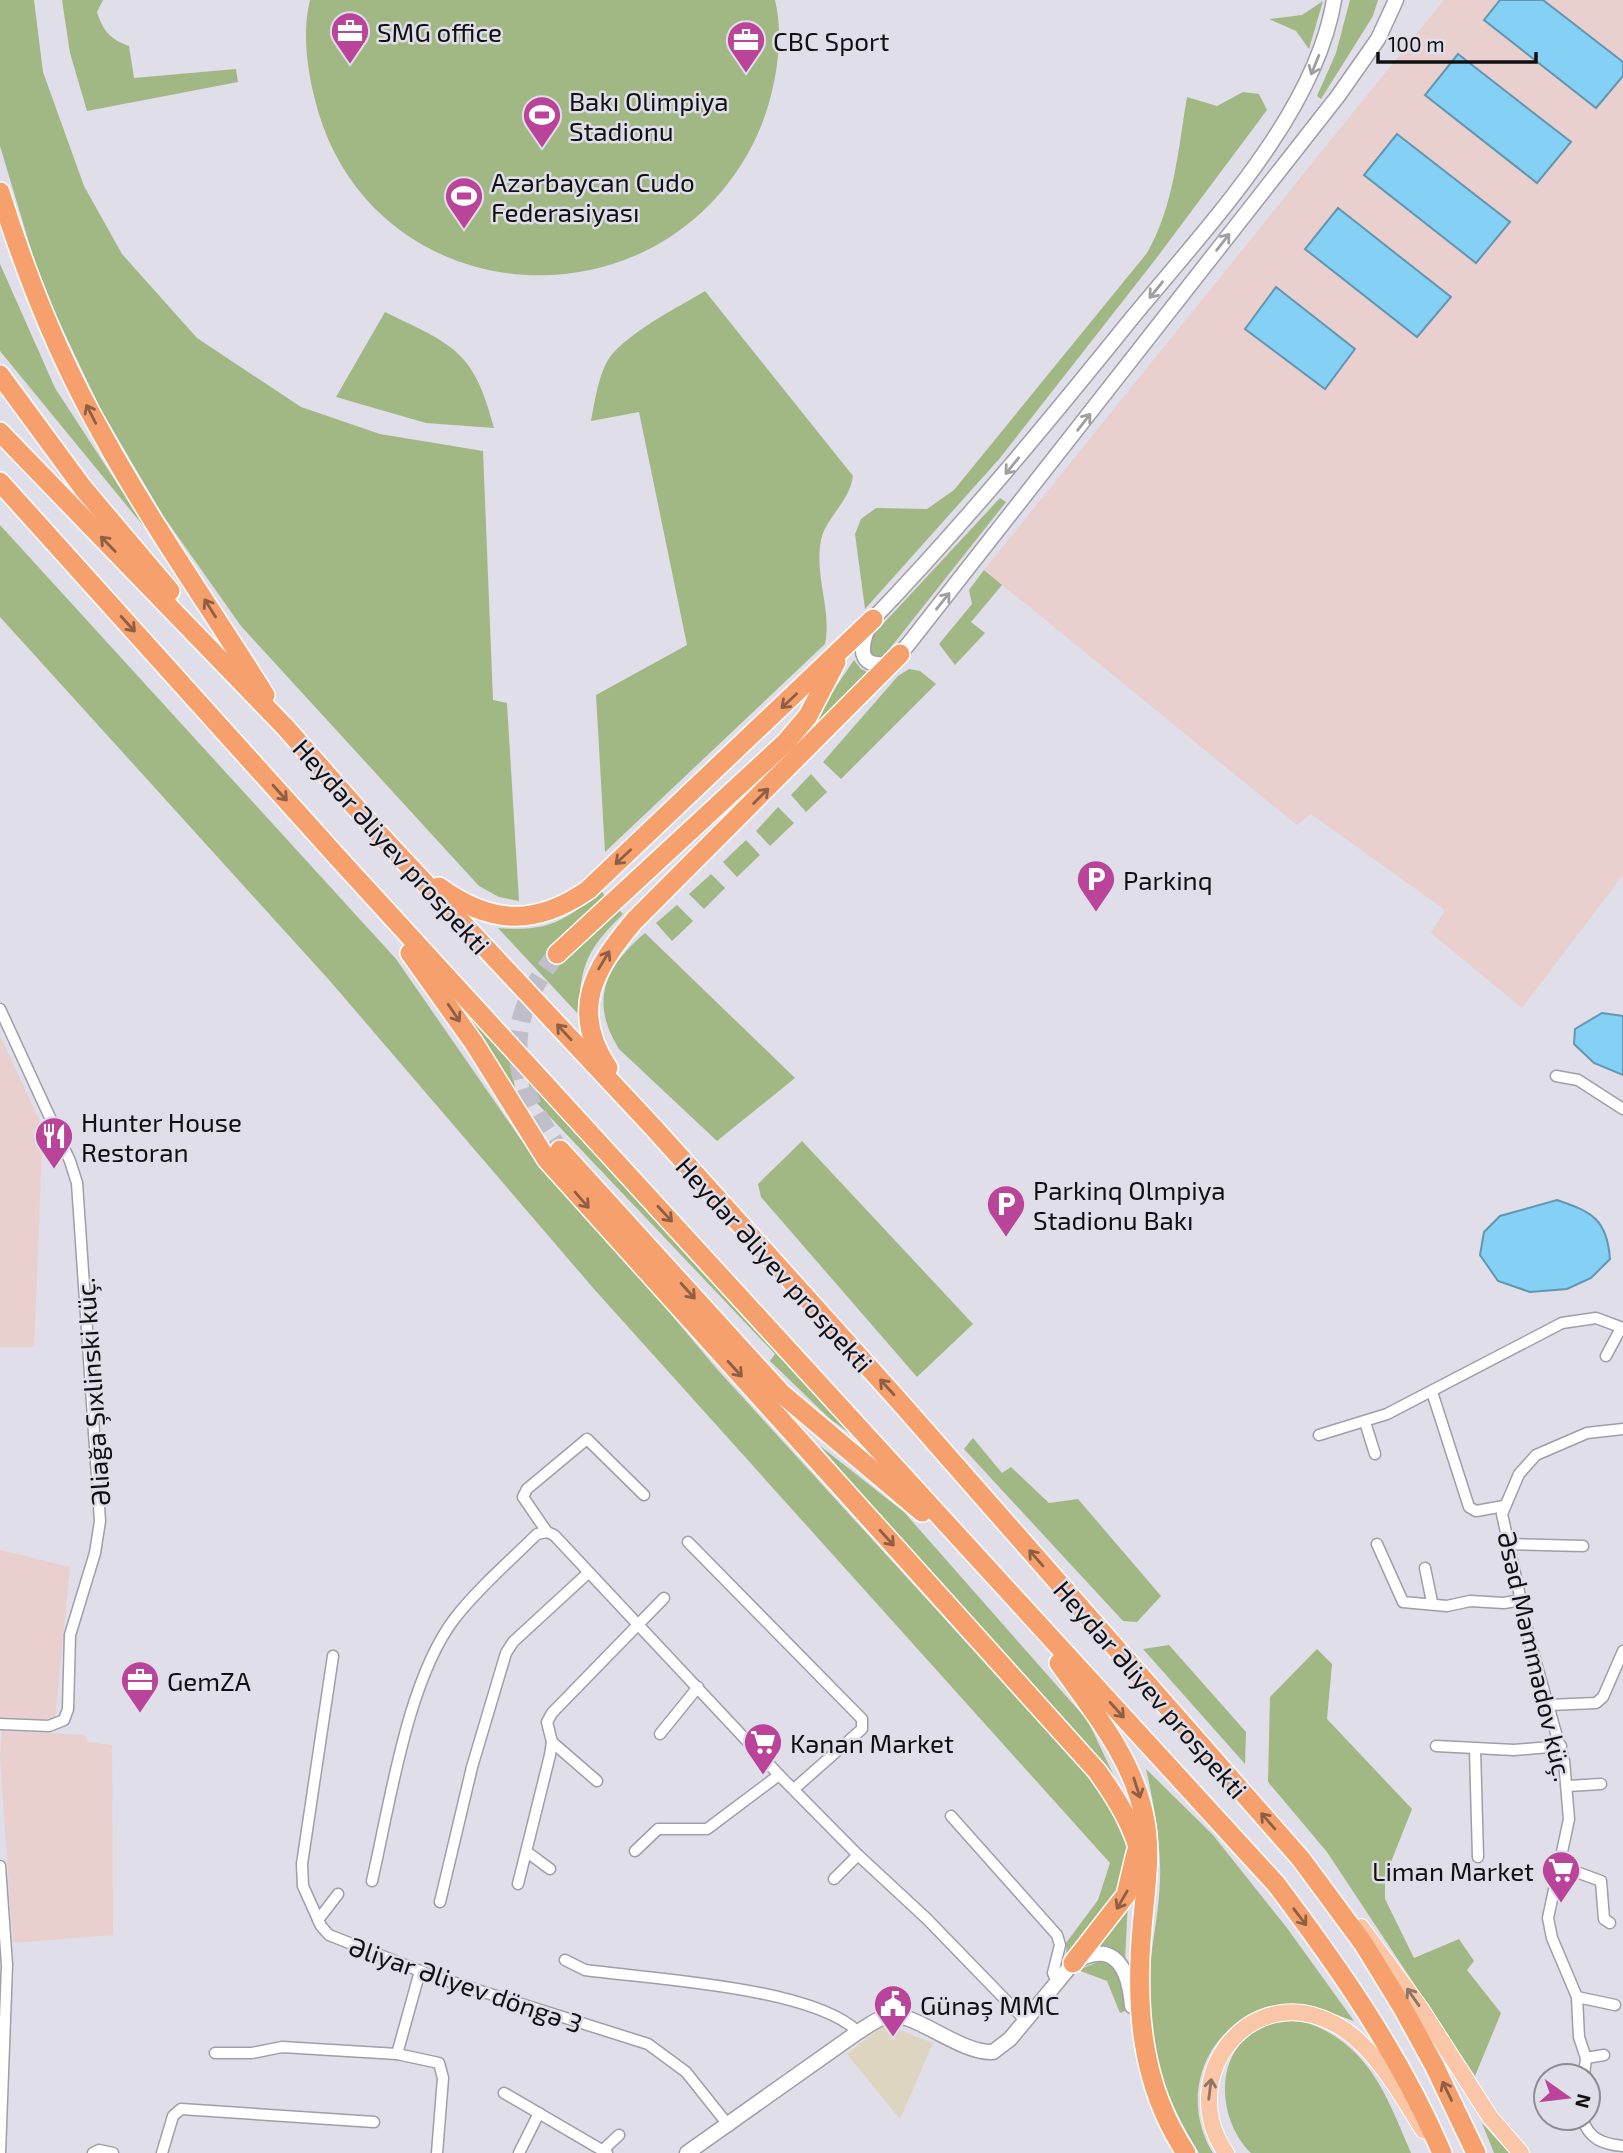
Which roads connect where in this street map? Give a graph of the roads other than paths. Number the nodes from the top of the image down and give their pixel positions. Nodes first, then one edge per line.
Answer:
1 (1334, 0) edge
2 (1396, 0) edge
3 (0, 192) edge
4 (3, 204) edge
5 (0, 375) edge
6 (0, 391) edge
7 (0, 432) edge
8 (0, 482) edge
9 (83, 488) junction
10 (873, 619) junction
11 (841, 651) junction
12 (900, 654) junction
13 (286, 728) junction
14 (380, 835) junction
15 (340, 860) junction
16 (557, 954) tunnel mouth
17 (0, 1009) edge
18 (1556, 1076) dead end
19 (1623, 1109) edge
20 (653, 1127) junction
21 (560, 1150) tunnel mouth
22 (1622, 1328) edge
23 (1606, 1356) dead end
24 (1432, 1392) junction
25 (1365, 1422) junction
26 (1623, 1429) edge
27 (1319, 1435) dead end
28 (1375, 1454) dead end
29 (644, 1495) dead end
30 (1504, 1506) junction
31 (547, 1532) junction
32 (688, 1542) dead end
33 (1377, 1545) dead end
34 (1508, 1545) junction
35 (1583, 1546) dead end
36 (1425, 1567) dead end
37 (588, 1573) junction
38 (1006, 1589) junction
39 (664, 1598) dead end
40 (1521, 1600) junction
41 (1432, 1602) junction
42 (638, 1624) junction
43 (1623, 1651) edge
44 (333, 1656) dead end
45 (1619, 1674) edge
46 (698, 1687) junction
47 (1549, 1705) junction
48 (0, 1724) edge
49 (660, 1734) dead end
50 (552, 1742) junction
51 (1436, 1746) dead end
52 (1561, 1746) junction
53 (1475, 1749) junction
54 (779, 1775) junction
55 (597, 1781) dead end
56 (1601, 1784) dead end
57 (1568, 1787) junction
58 (794, 1790) junction
59 (951, 1816) dead end
60 (1136, 1834) junction
61 (635, 1851) dead end
62 (527, 1852) junction
63 (858, 1855) junction
64 (1478, 1857) dead end
65 (1301, 1859) junction
66 (0, 1866) edge
67 (1560, 1866) junction
68 (550, 1869) dead end
69 (834, 1879) dead end
70 (372, 1881) dead end
71 (1146, 1882) junction
72 (518, 1884) dead end
73 (338, 1894) dead end
74 (440, 1902) dead end
75 (318, 1920) junction
76 (1610, 1923) dead end
77 (565, 1960) dead end
78 (1073, 1963) junction
79 (420, 1971) junction
80 (1057, 1982) junction
81 (1577, 1997) junction
82 (1615, 2006) dead end
83 (1025, 2020) junction
84 (858, 2032) junction
85 (215, 2053) dead end
86 (397, 2054) junction
87 (1604, 2055) dead end
88 (1586, 2058) junction
89 (1586, 2062) edge
90 (504, 2093) dead end
91 (539, 2113) junction
92 (1164, 2116) junction
93 (374, 2122) dead end
94 (729, 2126) junction
95 (1590, 2132) edge
96 (619, 2135) dead end
97 (1623, 2146) edge
98 (605, 2152) edge
99 (0, 2153) edge
100 (93, 2153) edge
101 (113, 2153) edge
102 (162, 2153) edge
103 (437, 2153) edge
104 (519, 2153) edge
105 (688, 2153) edge
106 (1186, 2153) edge
107 (1226, 2153) edge
108 (1439, 2153) edge
109 (1476, 2153) edge
110 (1521, 2153) edge

1 -> 10 main road
12 -> 2 main road
3 - 4 highway
13 -> 4 highway
5 - 9 highway
6 - 9 highway
13 -> 7 highway, Heydər Əliyev prospekti
8 -> 15 highway, Heydər Əliyev prospekti
9 - 13 highway
10 - 11 highway
10 - 12 main road
11 -> 14 highway
11 - 16 highway
20 -> 12 highway
13 - 14 highway, Heydər Əliyev prospekti
20 -> 14 highway, Heydər Əliyev prospekti
15 -> 38 highway, Heydər Əliyev prospekti
15 -> 60 highway
17 - 48 street, Əliağa Şıxlinski küç.
18 - 19 street
65 -> 20 highway, Heydər Əliyev prospekti
21 -> 38 highway
22 - 23 street
22 - 24 street
24 - 25 street
24 - 30 street
25 - 27 street
25 - 28 street
26 - 30 street, Əsəd Məmmədov küç.
29 - 31 street
30 - 34 street, Əsəd Məmmədov küç.
31 - 37 street
31 - 70 street
32 - 58 street
33 - 41 street
34 - 35 street
34 - 40 street, Əsəd Məmmədov küç.
36 - 41 street
37 - 42 street
37 - 74 street
38 -> 71 highway
38 -> 108 highway, Heydər Əliyev prospekti
39 - 42 street
40 - 41 street
40 - 47 street, Əsəd Məmmədov küç.
42 - 46 street
42 - 50 street
43 - 45 street
44 - 75 street, Əliyar Əliyev döngə 3
45 - 47 street
46 - 49 street
46 - 54 street
47 - 52 street, Əsəd Məmmədov küç.
50 - 55 street
50 - 62 street
51 - 53 street
52 - 53 street
52 - 57 street, Əsəd Məmmədov küç.
53 - 64 street
54 - 58 street
54 - 61 street
56 - 57 street
57 - 67 street, Əsəd Məmmədov küç.
58 - 63 street
59 - 80 street
60 - 71 highway
60 -> 78 highway
62 - 68 street
62 - 72 street
63 - 69 street
63 - 83 street
109 -> 65 highway, Heydər Əliyev prospekti
110 -> 65 main road
66 - 99 street
67 - 76 street
67 - 81 street, Əsəd Məmmədov küç.
71 - 92 highway
73 - 75 street
75 - 79 street, Əliyar Əliyev döngə 3
77 - 84 street
78 - 80 main road
78 - 92 main road
79 - 86 street
79 - 94 street, Əliyar Əliyev döngə 3
80 - 83 main road
81 - 82 street
81 - 88 street, Əsəd Məmmədov küç.
83 - 84 main road
84 - 94 main road
85 - 86 street
86 - 103 street
87 - 88 street
88 - 89 street, Əsəd Məmmədov küç.
90 - 91 street
91 - 98 street
91 - 104 street
92 - 106 highway
93 - 102 street
94 - 105 main road
95 - 97 street
96 - 98 street
100 - 101 street
107 -> 108 main road

